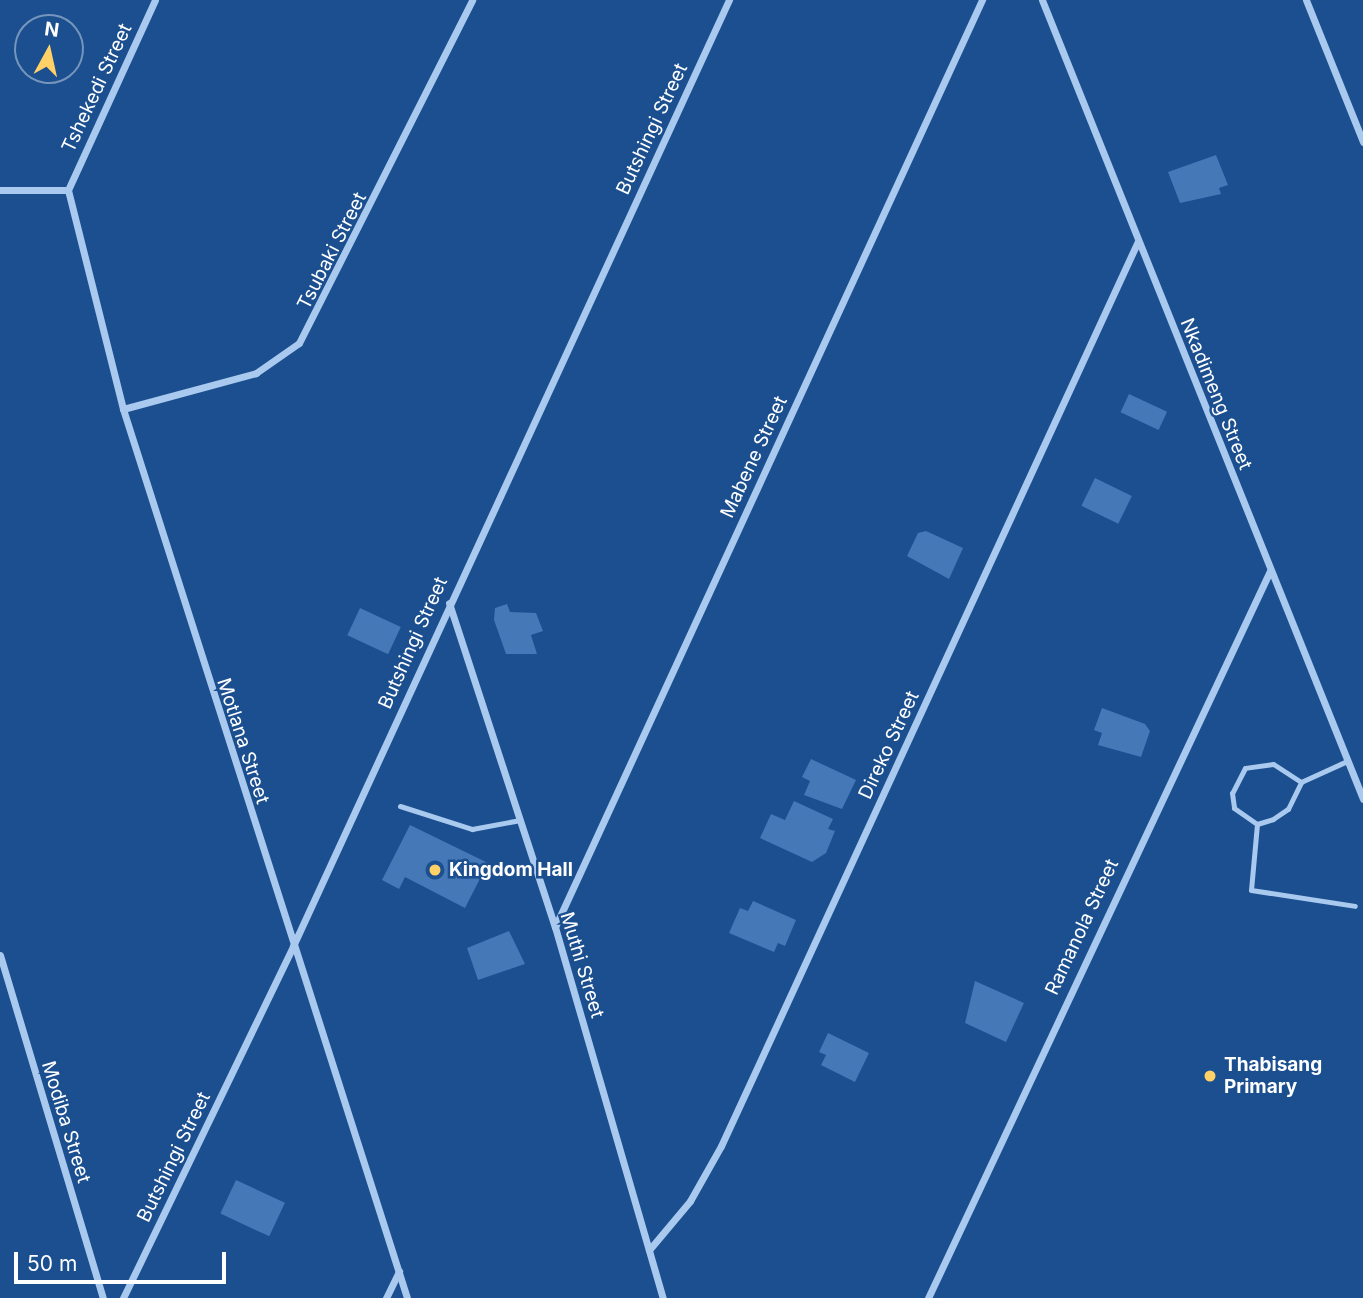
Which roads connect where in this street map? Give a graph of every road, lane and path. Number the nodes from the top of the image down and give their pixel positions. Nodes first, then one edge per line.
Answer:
1 (155, 0) edge
2 (472, 0) edge
3 (729, 0) edge
4 (982, 0) edge
5 (1042, 0) edge
6 (1306, 0) edge
7 (1363, 142) edge
8 (0, 190) edge
9 (68, 190) junction
10 (1138, 241) junction
11 (123, 409) junction
12 (1270, 571) junction
13 (449, 603) junction
14 (1347, 761) junction
15 (1301, 782) junction
16 (1363, 799) edge
17 (400, 806) dead end
18 (520, 820) junction
19 (1257, 824) junction
20 (1355, 906) dead end
21 (555, 927) junction
22 (293, 946) junction
23 (0, 955) edge
24 (649, 1250) junction
25 (399, 1270) junction
26 (103, 1298) edge
27 (123, 1298) edge
28 (386, 1298) edge
29 (407, 1298) edge
30 (663, 1298) edge
31 (928, 1298) edge

1 - 9 street, Tshekedi Street
2 - 11 street, Tsubaki Street
3 - 13 street, Butshingi Street
4 - 21 street, Mabene Street
5 - 10 street, Nkadimeng Street
6 - 7 street
8 - 9 street
9 - 11 street, Motlana Street
10 - 12 street, Nkadimeng Street
10 - 24 street, Direko Street
11 - 22 street, Motlana Street
12 - 14 street, Nkadimeng Street
12 - 31 street, Ramanola Street
13 - 18 street, Muthi Street
13 - 22 street, Butshingi Street
14 - 15 lane
14 - 16 street, Nkadimeng Street
15 - 19 lane
15 - 19 lane
17 - 18 lane
18 - 21 street, Muthi Street
19 - 20 lane
21 - 24 street, Muthi Street
22 - 25 street, Motlana Street
22 - 27 street, Butshingi Street
23 - 26 street, Modiba Street
24 - 30 street, Muthi Street
25 - 28 street
25 - 29 street, Motlana Street

